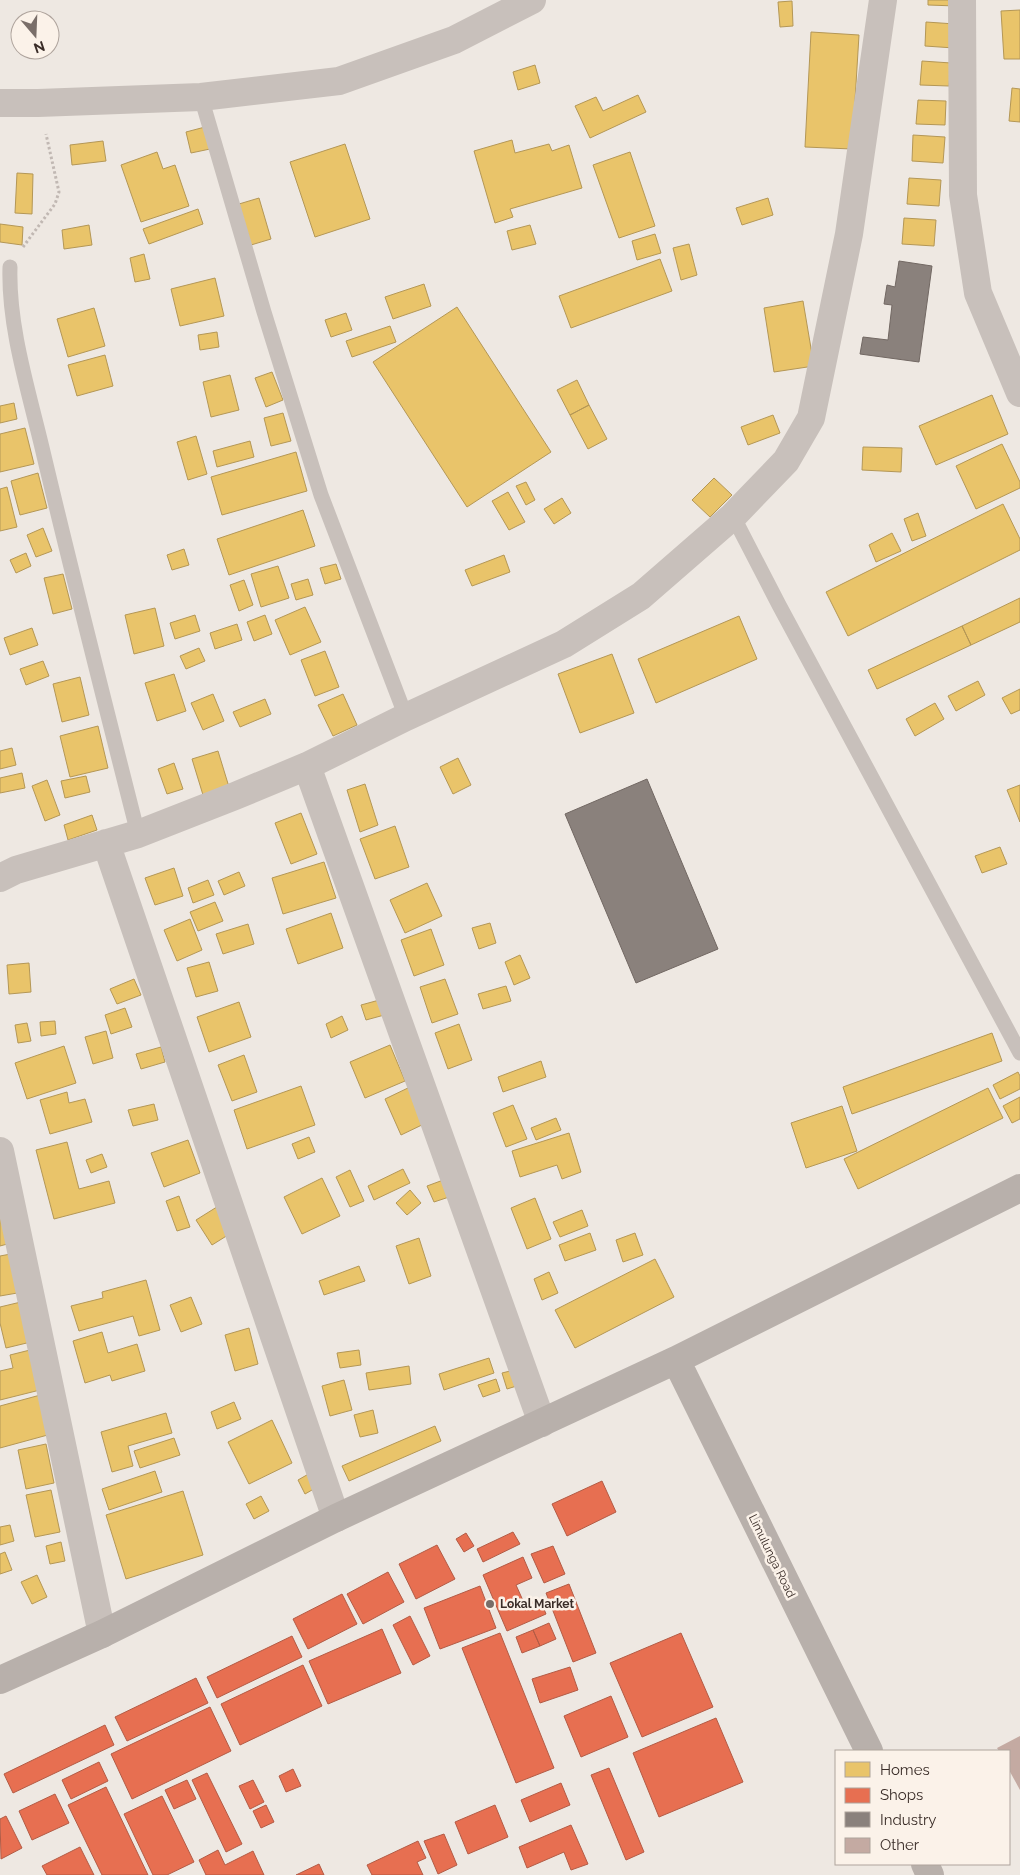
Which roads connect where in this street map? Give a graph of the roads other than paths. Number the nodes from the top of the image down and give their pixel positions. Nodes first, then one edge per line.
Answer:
1 (532, 0) edge
2 (883, 0) edge
3 (962, 0) edge
4 (201, 97) junction
5 (0, 103) edge
6 (10, 267) road end
7 (1020, 393) edge
8 (733, 516) junction
9 (406, 717) junction
10 (307, 766) junction
11 (138, 834) junction
12 (106, 842) junction
13 (0, 878) edge
14 (1020, 1053) edge
15 (0, 1151) edge
16 (1020, 1188) edge
17 (676, 1360) junction
18 (542, 1423) junction
19 (336, 1518) junction
20 (102, 1634) junction
21 (0, 1680) edge
22 (869, 1750) edge

1 - 4 street
2 - 8 street
3 - 7 street
4 - 5 street
4 - 9 lane
6 - 11 lane
8 - 9 street
8 - 14 lane
9 - 10 street
10 - 11 street
10 - 18 street
11 - 12 street
12 - 13 street
12 - 19 street
15 - 20 street
16 - 17 main road
17 - 18 main road
17 - 22 main road, Limulunga Road
18 - 19 main road
19 - 20 main road
20 - 21 main road

